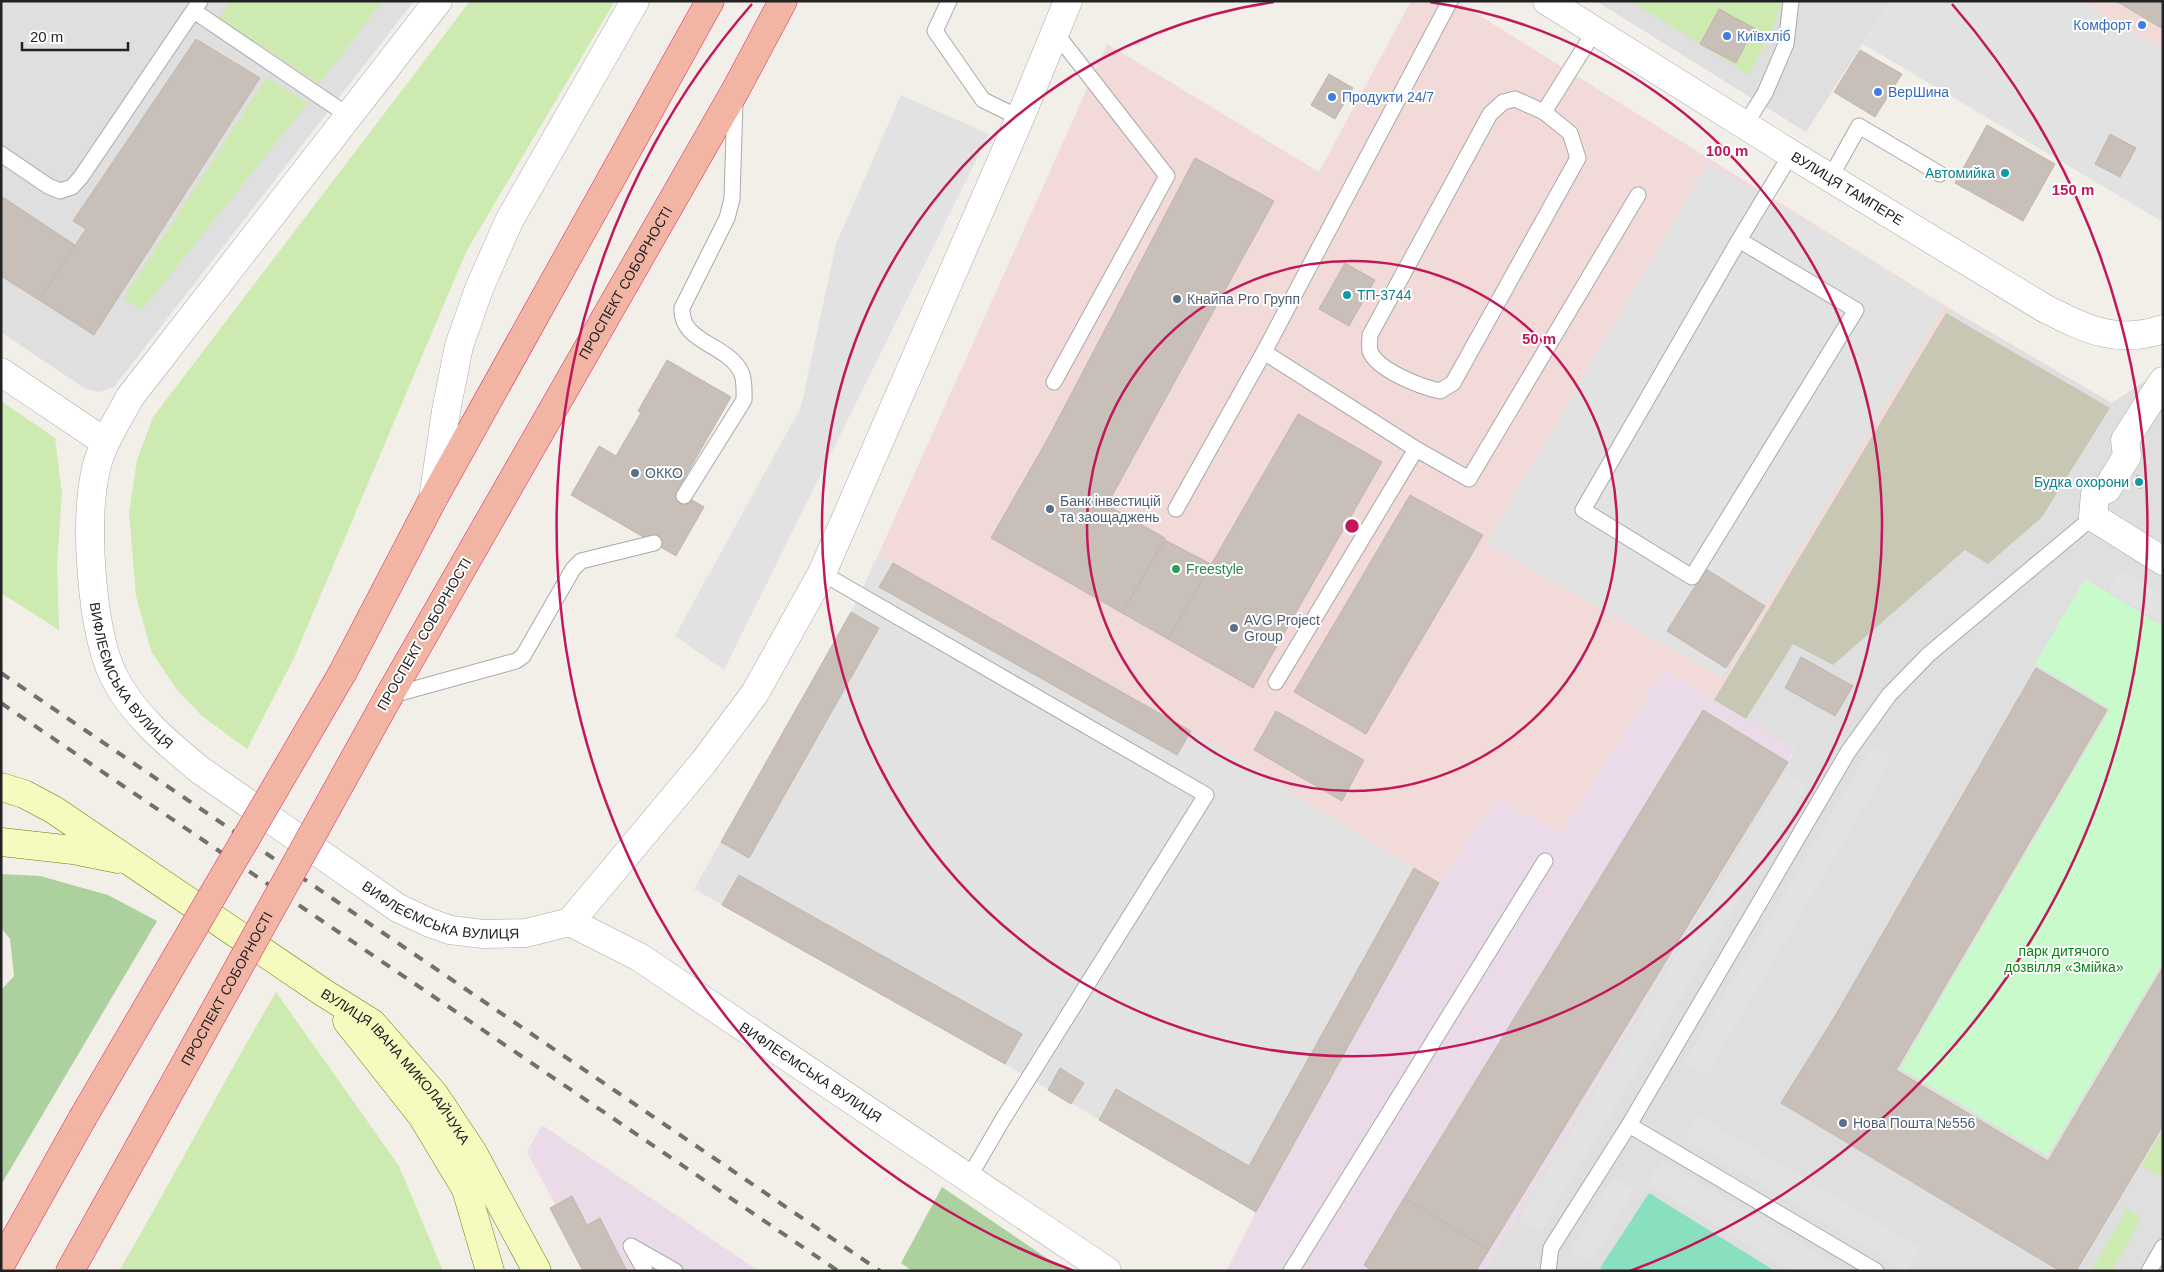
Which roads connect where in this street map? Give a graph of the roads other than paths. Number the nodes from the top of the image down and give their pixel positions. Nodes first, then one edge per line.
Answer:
1 (438, 1) edge
2 (635, 1) edge
3 (710, 1) edge
4 (784, 1) edge
5 (949, 1) edge
6 (1068, 1) edge
7 (1450, 1) edge
8 (1547, 1) edge
9 (1790, 1) edge
10 (197, 6) edge
11 (1055, 32) junction
12 (1594, 32) junction
13 (735, 91) junction
14 (1544, 112) junction
15 (349, 116) junction
16 (1020, 118) junction
17 (1745, 125) junction
18 (1, 154) edge
19 (1791, 154) junction
20 (1940, 174) dead end
21 (1830, 178) junction
22 (1638, 195) dead end
23 (1739, 240) junction
24 (2162, 330) edge
25 (1264, 352) junction
26 (1, 372) edge
27 (2163, 381) edge
28 (1054, 382) dead end
29 (105, 442) junction
30 (1416, 449) junction
31 (684, 496) dead end
32 (432, 501) junction
33 (2094, 505) junction
34 (1176, 509) dead end
35 (654, 543) dead end
36 (2163, 561) edge
37 (822, 573) junction
38 (1276, 682) dead end
39 (388, 696) junction
40 (1, 788) edge
41 (1, 842) edge
42 (1545, 861) dead end
43 (132, 862) junction
44 (570, 922) junction
45 (324, 993) junction
46 (1629, 1125) junction
47 (968, 1179) junction
48 (2163, 1247) edge
49 (1, 1264) edge
50 (70, 1271) edge
51 (490, 1271) edge
52 (537, 1271) edge
53 (645, 1271) edge
54 (675, 1271) edge
55 (1106, 1271) edge
56 (1291, 1271) edge
57 (1548, 1271) edge
58 (1876, 1271) edge
59 (2149, 1271) edge

1 - 15 street, ВИФЛЕЄМСЬКА ВУЛИЦЯ
2 - 32 street
3 - 32 highway
4 - 13 highway, ПРОСПЕКТ СОБОРНОСТІ
5 - 16 lane
6 - 11 street
7 - 25 lane
8 - 12 street, ВУЛИЦЯ ТАМПЕРЕ
9 - 17 lane
10 - 15 lane
10 - 18 lane
11 - 16 street
11 - 28 lane
12 - 14 lane
12 - 17 street, ВУЛИЦЯ ТАМПЕРЕ
13 - 31 lane
13 - 39 highway, ПРОСПЕКТ СОБОРНОСТІ
14 - 14 lane
15 - 29 street, ВИФЛЕЄМСЬКА ВУЛИЦЯ
16 - 37 street
17 - 19 street, ВУЛИЦЯ ТАМПЕРЕ
19 - 21 street, ВУЛИЦЯ ТАМПЕРЕ
19 - 23 lane
20 - 21 lane
21 - 24 street, ВУЛИЦЯ ТАМПЕРЕ
22 - 30 lane
23 - 23 lane
25 - 30 lane
25 - 34 lane
26 - 29 street
27 - 33 street
29 - 44 street, ВИФЛЕЄМСЬКА ВУЛИЦЯ
30 - 38 lane
32 - 49 highway, bridge
33 - 36 street
33 - 46 lane
35 - 39 lane
37 - 44 street
37 - 47 lane
39 - 50 highway, ПРОСПЕКТ СОБОРНОСТІ, bridge
40 - 43 main road
41 - 43 main road
42 - 56 lane
43 - 45 main road
44 - 47 street, ВИФЛЕЄМСЬКА ВУЛИЦЯ
45 - 51 main road, ВУЛИЦЯ ІВАНА МИКОЛАЙЧУКА
45 - 52 main road, ВУЛИЦЯ ІВАНА МИКОЛАЙЧУКА
46 - 57 lane
46 - 58 lane
47 - 55 street, ВИФЛЕЄМСЬКА ВУЛИЦЯ
48 - 59 lane
53 - 54 lane

